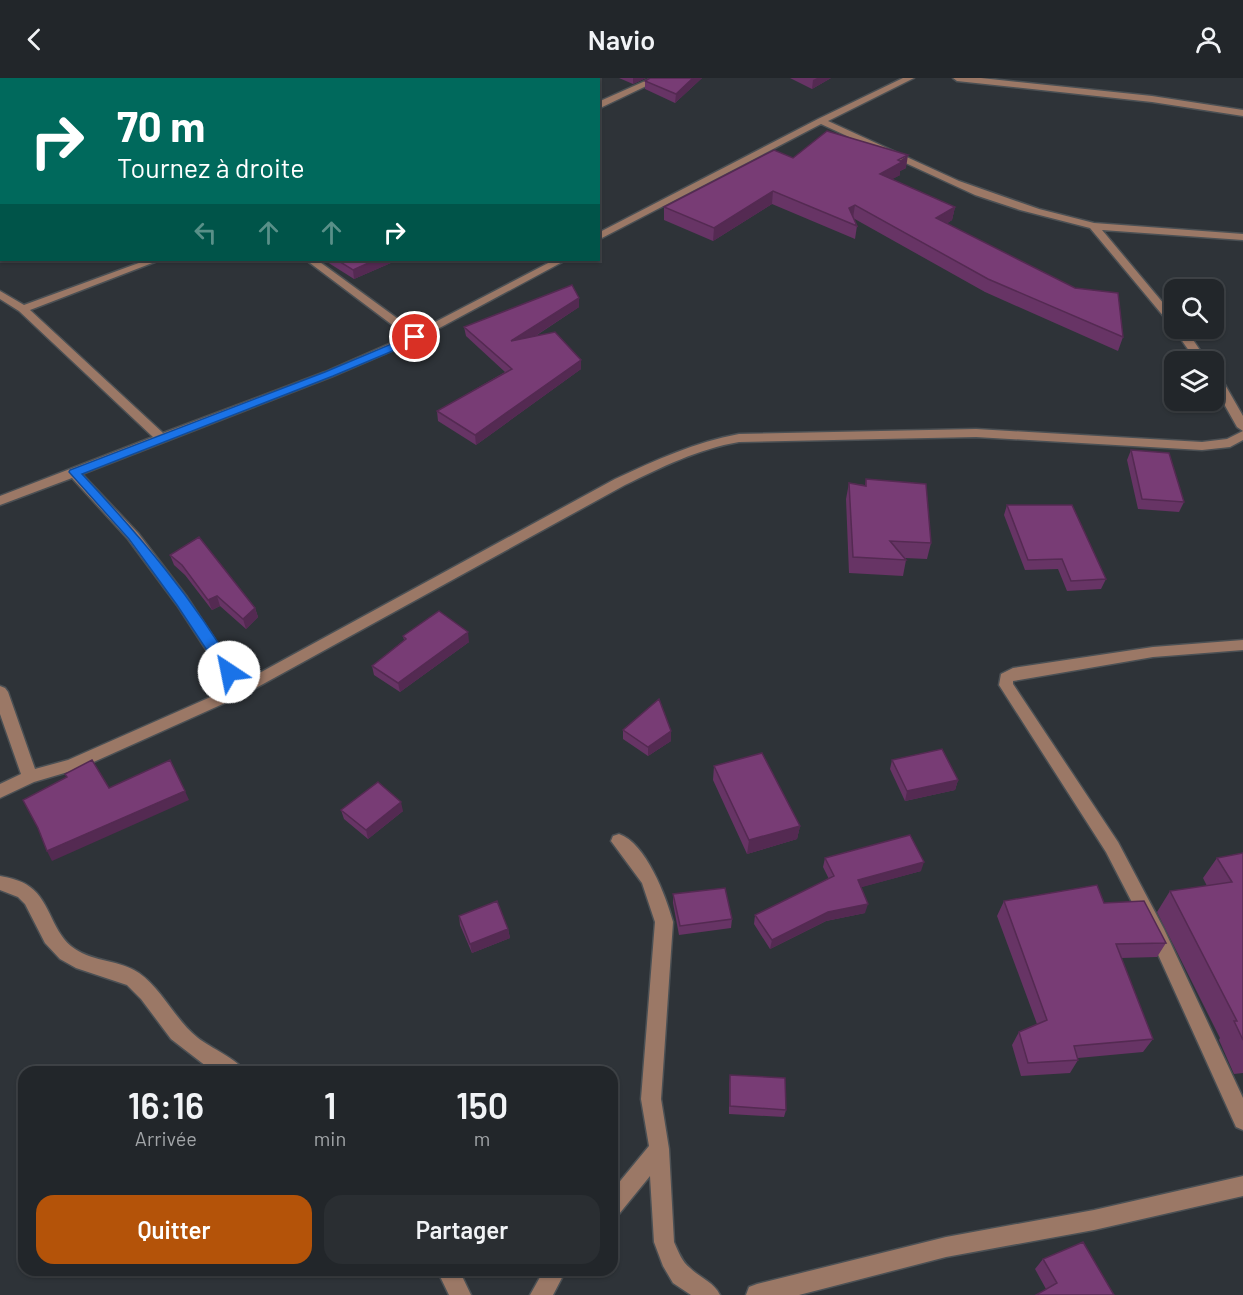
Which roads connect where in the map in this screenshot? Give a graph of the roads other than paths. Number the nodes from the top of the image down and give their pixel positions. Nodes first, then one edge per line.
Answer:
1 (659, 78) edge
2 (910, 78) edge
3 (957, 78) edge
4 (600, 105) edge
5 (1243, 113) edge
6 (822, 121) junction
7 (1094, 226) junction
8 (600, 236) edge
9 (1243, 237) edge
10 (152, 261) edge
11 (312, 261) edge
12 (559, 261) edge
13 (0, 294) edge
14 (23, 309) junction
15 (1164, 310) edge
16 (415, 337) junction
17 (1224, 394) edge
18 (1243, 427) edge
19 (1243, 435) edge
20 (162, 439) junction
21 (74, 472) junction
22 (0, 501) edge
23 (1243, 645) edge
24 (240, 690) junction
25 (0, 692) edge
26 (30, 777) junction
27 (0, 791) edge
28 (619, 841) dead end
29 (0, 883) edge
30 (223, 1066) edge
31 (1241, 1112) edge
32 (659, 1149) junction
33 (1243, 1186) edge
34 (618, 1200) edge
35 (450, 1276) edge
36 (552, 1276) edge
37 (460, 1295) edge
38 (541, 1295) edge
39 (709, 1295) edge
40 (757, 1295) edge

1 - 4 street
2 - 6 street
3 - 5 street
6 - 7 street
6 - 8 street
7 - 9 street
7 - 15 street
10 - 14 street
11 - 16 street
12 - 16 street
13 - 14 street
14 - 20 street
16 - 20 street
17 - 18 street
19 - 24 street
20 - 21 street
21 - 22 street
21 - 24 street
23 - 31 street
24 - 26 street
25 - 26 street
26 - 27 street
28 - 32 street
29 - 30 street
32 - 34 street
32 - 39 street
33 - 40 street
35 - 37 street
36 - 38 street

